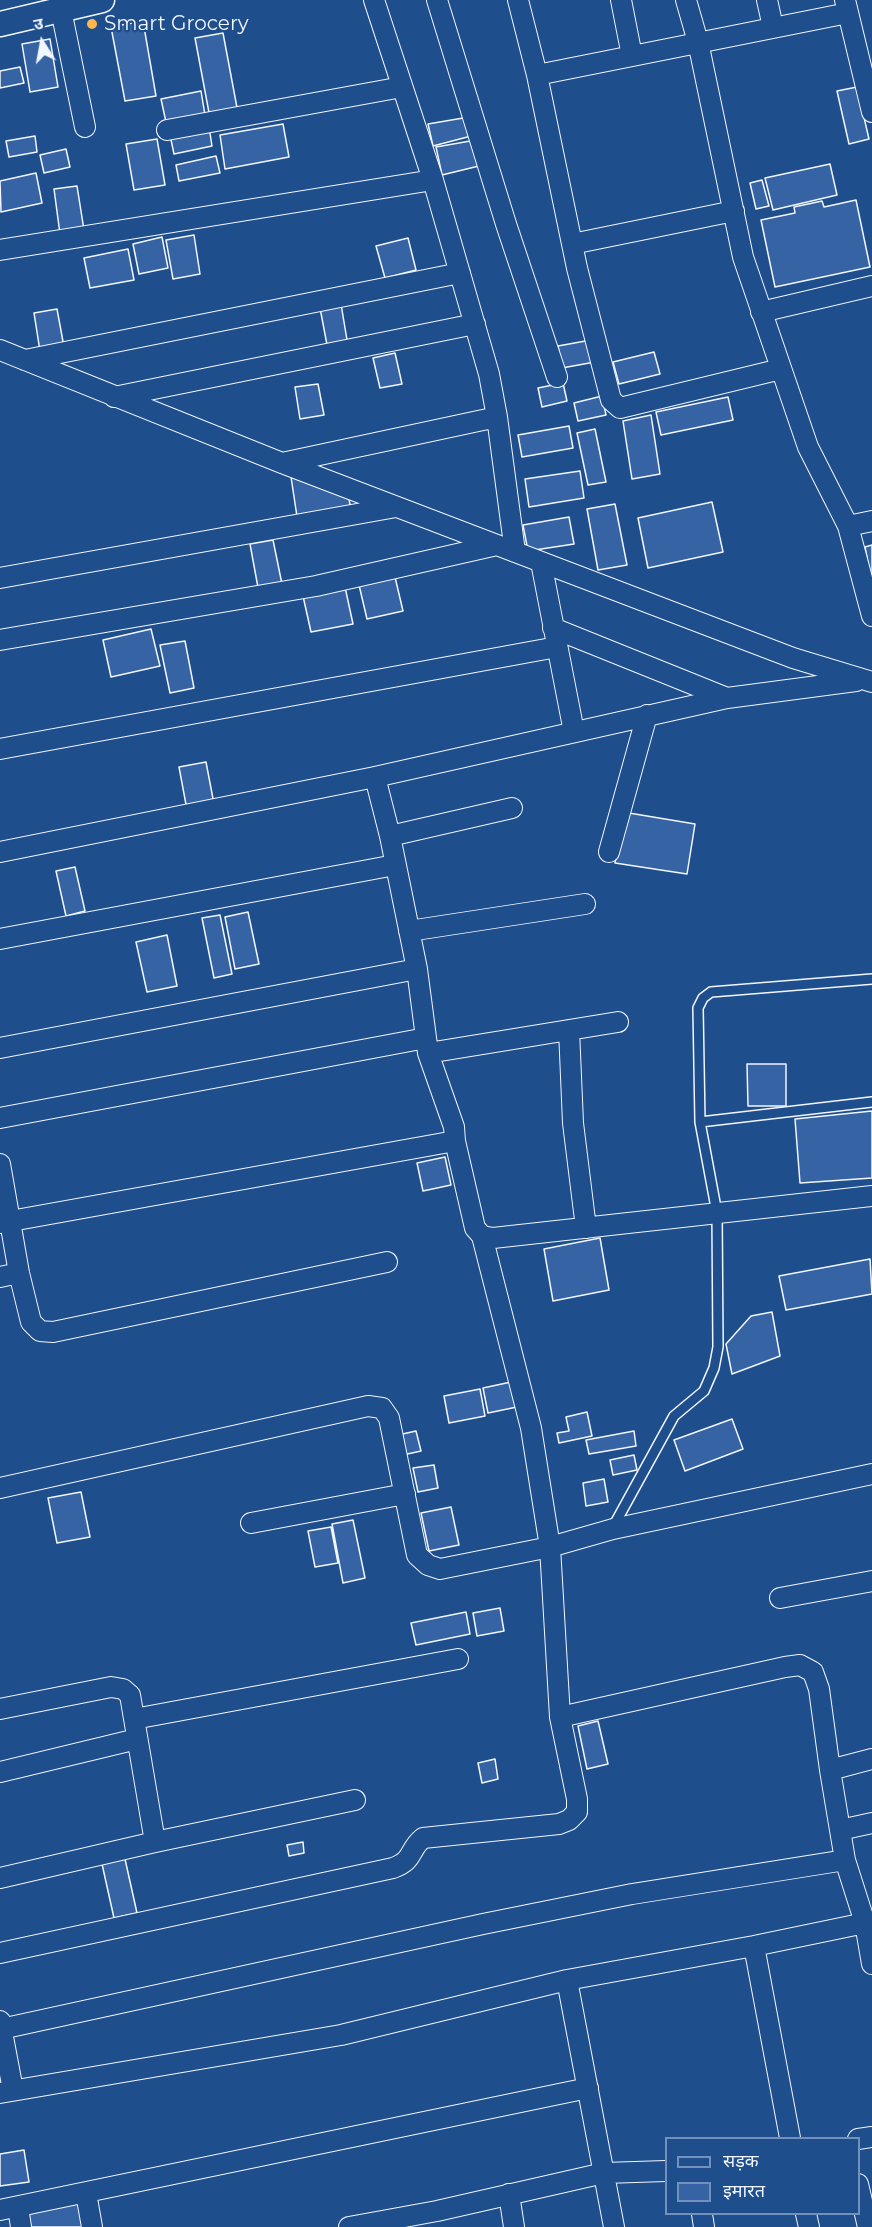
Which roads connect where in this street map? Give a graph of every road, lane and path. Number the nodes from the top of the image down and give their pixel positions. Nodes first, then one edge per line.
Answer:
1 (102, 0) edge
2 (374, 0) edge
3 (437, 0) edge
4 (518, 0) edge
5 (621, 0) edge
6 (686, 0) edge
7 (767, 0) edge
8 (847, 6) edge
9 (61, 10) junction
10 (0, 24) edge
11 (774, 27) junction
12 (698, 42) junction
13 (864, 45) edge
14 (632, 56) junction
15 (537, 75) junction
16 (402, 87) junction
17 (872, 112) edge
18 (85, 127) dead end
19 (166, 130) dead end
20 (433, 180) junction
21 (734, 211) junction
22 (572, 244) junction
23 (0, 250) edge
24 (460, 273) junction
25 (872, 286) edge
26 (761, 312) junction
27 (475, 324) junction
28 (0, 350) edge
29 (25, 360) junction
30 (781, 369) junction
31 (556, 377) dead end
32 (114, 397) junction
33 (498, 417) junction
34 (282, 463) junction
35 (397, 507) junction
36 (872, 521) edge
37 (848, 526) junction
38 (506, 549) junction
39 (541, 562) junction
40 (0, 578) edge
41 (872, 616) edge
42 (555, 638) junction
43 (0, 640) edge
44 (867, 681) edge
45 (727, 698) junction
46 (648, 715) junction
47 (574, 732) junction
48 (0, 749) edge
49 (375, 777) junction
50 (512, 808) dead end
51 (390, 836) junction
52 (0, 852) edge
53 (609, 852) dead end
54 (395, 865) junction
55 (585, 903) dead end
56 (409, 931) junction
57 (0, 939) edge
58 (417, 969) junction
59 (872, 979) edge
60 (618, 1022) dead end
61 (569, 1030) junction
62 (427, 1045) junction
63 (0, 1048) edge
64 (872, 1102) edge
65 (0, 1118) edge
66 (700, 1122) junction
67 (455, 1140) junction
68 (0, 1164) edge
69 (872, 1196) edge
70 (717, 1213) junction
71 (5, 1222) edge
72 (586, 1228) junction
73 (482, 1236) junction
74 (387, 1262) dead end
75 (10, 1275) edge
76 (872, 1474) edge
77 (0, 1488) edge
78 (405, 1494) junction
79 (251, 1523) dead end
80 (613, 1529) junction
81 (550, 1547) junction
82 (872, 1581) edge
83 (780, 1598) dead end
84 (458, 1659) dead end
85 (0, 1709) edge
86 (560, 1718) junction
87 (134, 1719) junction
88 (137, 1740) junction
89 (872, 1759) edge
90 (830, 1770) junction
91 (0, 1772) edge
92 (355, 1800) dead end
93 (872, 1823) edge
94 (840, 1830) junction
95 (155, 1842) junction
96 (845, 1860) junction
97 (0, 1878) edge
98 (865, 1923) junction
99 (754, 1946) junction
100 (0, 1953) edge
101 (872, 1964) edge
102 (567, 1980) junction
103 (1, 2025) edge
104 (588, 2088) junction
105 (6, 2091) edge
106 (790, 2137) edge
107 (665, 2172) edge
108 (604, 2173) junction
109 (86, 2193) junction
110 (860, 2193) edge
111 (509, 2194) junction
112 (9, 2208) edge
113 (438, 2219) edge
114 (21, 2227) edge
115 (92, 2227) edge
116 (349, 2227) edge
117 (514, 2227) edge
118 (614, 2227) edge
119 (868, 2227) edge

1 - 9 street
2 - 16 street
3 - 31 street
4 - 15 street
5 - 14 street
6 - 12 street
7 - 11 street
8 - 11 street
8 - 13 street
9 - 10 street
9 - 18 street
11 - 12 street
12 - 14 street
12 - 21 street
13 - 17 street
14 - 15 street
15 - 22 street
16 - 19 street
16 - 20 street
20 - 23 street
20 - 24 street
21 - 22 street
21 - 26 street
22 - 30 street
24 - 27 street
24 - 29 street
25 - 26 street
26 - 30 street
27 - 32 street
27 - 33 street
28 - 29 street
29 - 32 street
30 - 37 street
32 - 34 street
33 - 34 street
33 - 38 street
34 - 35 street
35 - 38 street
35 - 40 street
36 - 37 street
37 - 41 street
38 - 39 street
38 - 43 street
39 - 42 street
39 - 44 street
42 - 45 street
42 - 47 street
42 - 48 street
44 - 45 street
45 - 46 street
46 - 47 street
46 - 53 street
47 - 49 street
49 - 51 street
49 - 52 street
50 - 51 street
51 - 54 street
54 - 56 street
54 - 57 street
55 - 56 street
56 - 58 street
58 - 62 street
58 - 63 street
59 - 66 lane
60 - 61 street
61 - 62 street
61 - 72 street
62 - 65 street
62 - 67 street
64 - 66 lane
66 - 70 lane
67 - 71 street
67 - 73 street
68 - 71 street
69 - 70 street
70 - 72 street
70 - 80 lane
71 - 75 street
72 - 73 street
73 - 81 street
74 - 75 street
76 - 80 street
77 - 78 street
78 - 79 street
78 - 81 street
80 - 81 street
81 - 86 street
82 - 83 street
84 - 87 street
85 - 87 street
86 - 90 street
86 - 100 street
87 - 88 street
88 - 91 street
88 - 95 street
89 - 90 street
90 - 94 street
92 - 95 street
93 - 94 street
94 - 96 street
95 - 97 street
96 - 98 street
96 - 103 street
98 - 99 street
98 - 101 street
99 - 102 street
99 - 106 street
102 - 104 street
102 - 105 street
103 - 105 street
104 - 108 street
104 - 109 street
107 - 108 street
108 - 111 street
108 - 118 street
109 - 112 street
109 - 115 street
110 - 119 street
111 - 113 street
111 - 117 street
112 - 114 street
113 - 116 street

